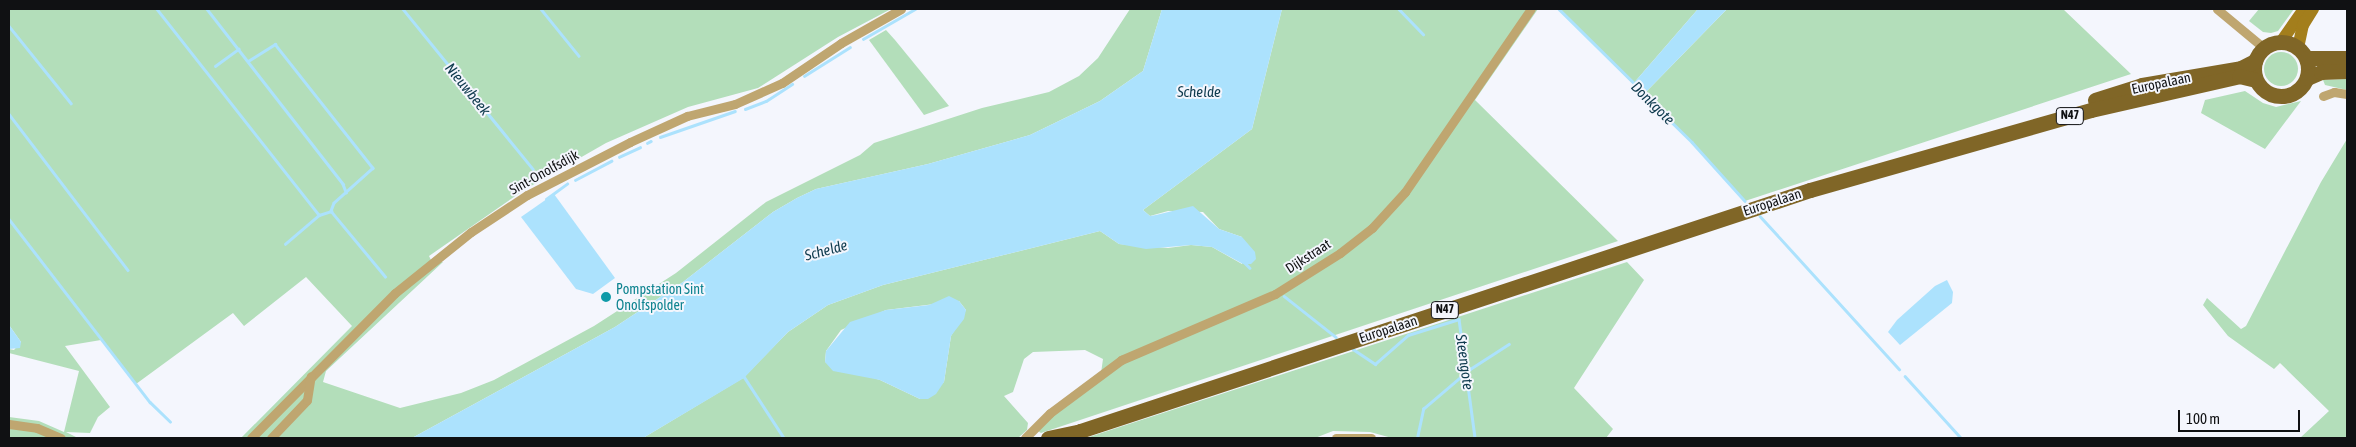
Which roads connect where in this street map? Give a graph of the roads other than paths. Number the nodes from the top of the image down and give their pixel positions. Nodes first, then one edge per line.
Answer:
1 (901, 9) edge
2 (1531, 9) edge
3 (2217, 9) edge
4 (2304, 9) edge
5 (2313, 9) edge
6 (2281, 42) junction
7 (2264, 48) junction
8 (2302, 53) junction
9 (2347, 58) edge
10 (2255, 61) junction
11 (2347, 71) edge
12 (2307, 78) junction
13 (2256, 80) junction
14 (2347, 94) edge
15 (2323, 96) dead end
16 (1810, 190) junction
17 (311, 376) junction
18 (9, 424) edge
19 (1074, 435) edge
20 (61, 438) edge
21 (251, 438) edge
22 (271, 438) edge
23 (1025, 438) edge
24 (1048, 438) edge
25 (1336, 438) edge
26 (1371, 438) edge

1 - 17 street, Sint-Onolfsdijk
2 - 23 street, Dijkstraat
3 - 7 street
4 - 6 main road
5 - 8 main road
6 - 7 main road
6 - 8 main road
7 - 10 main road
8 - 9 main road
8 - 12 main road
10 - 13 main road
10 - 16 main road, Europalaan / N47
11 - 12 main road
12 - 13 main road
13 - 16 main road, Europalaan / N47
14 - 15 street
16 - 19 main road, Europalaan / N47
17 - 21 street, Sint-Onolfsdijk
17 - 22 street
18 - 20 street
19 - 24 main road, N47
25 - 26 street

